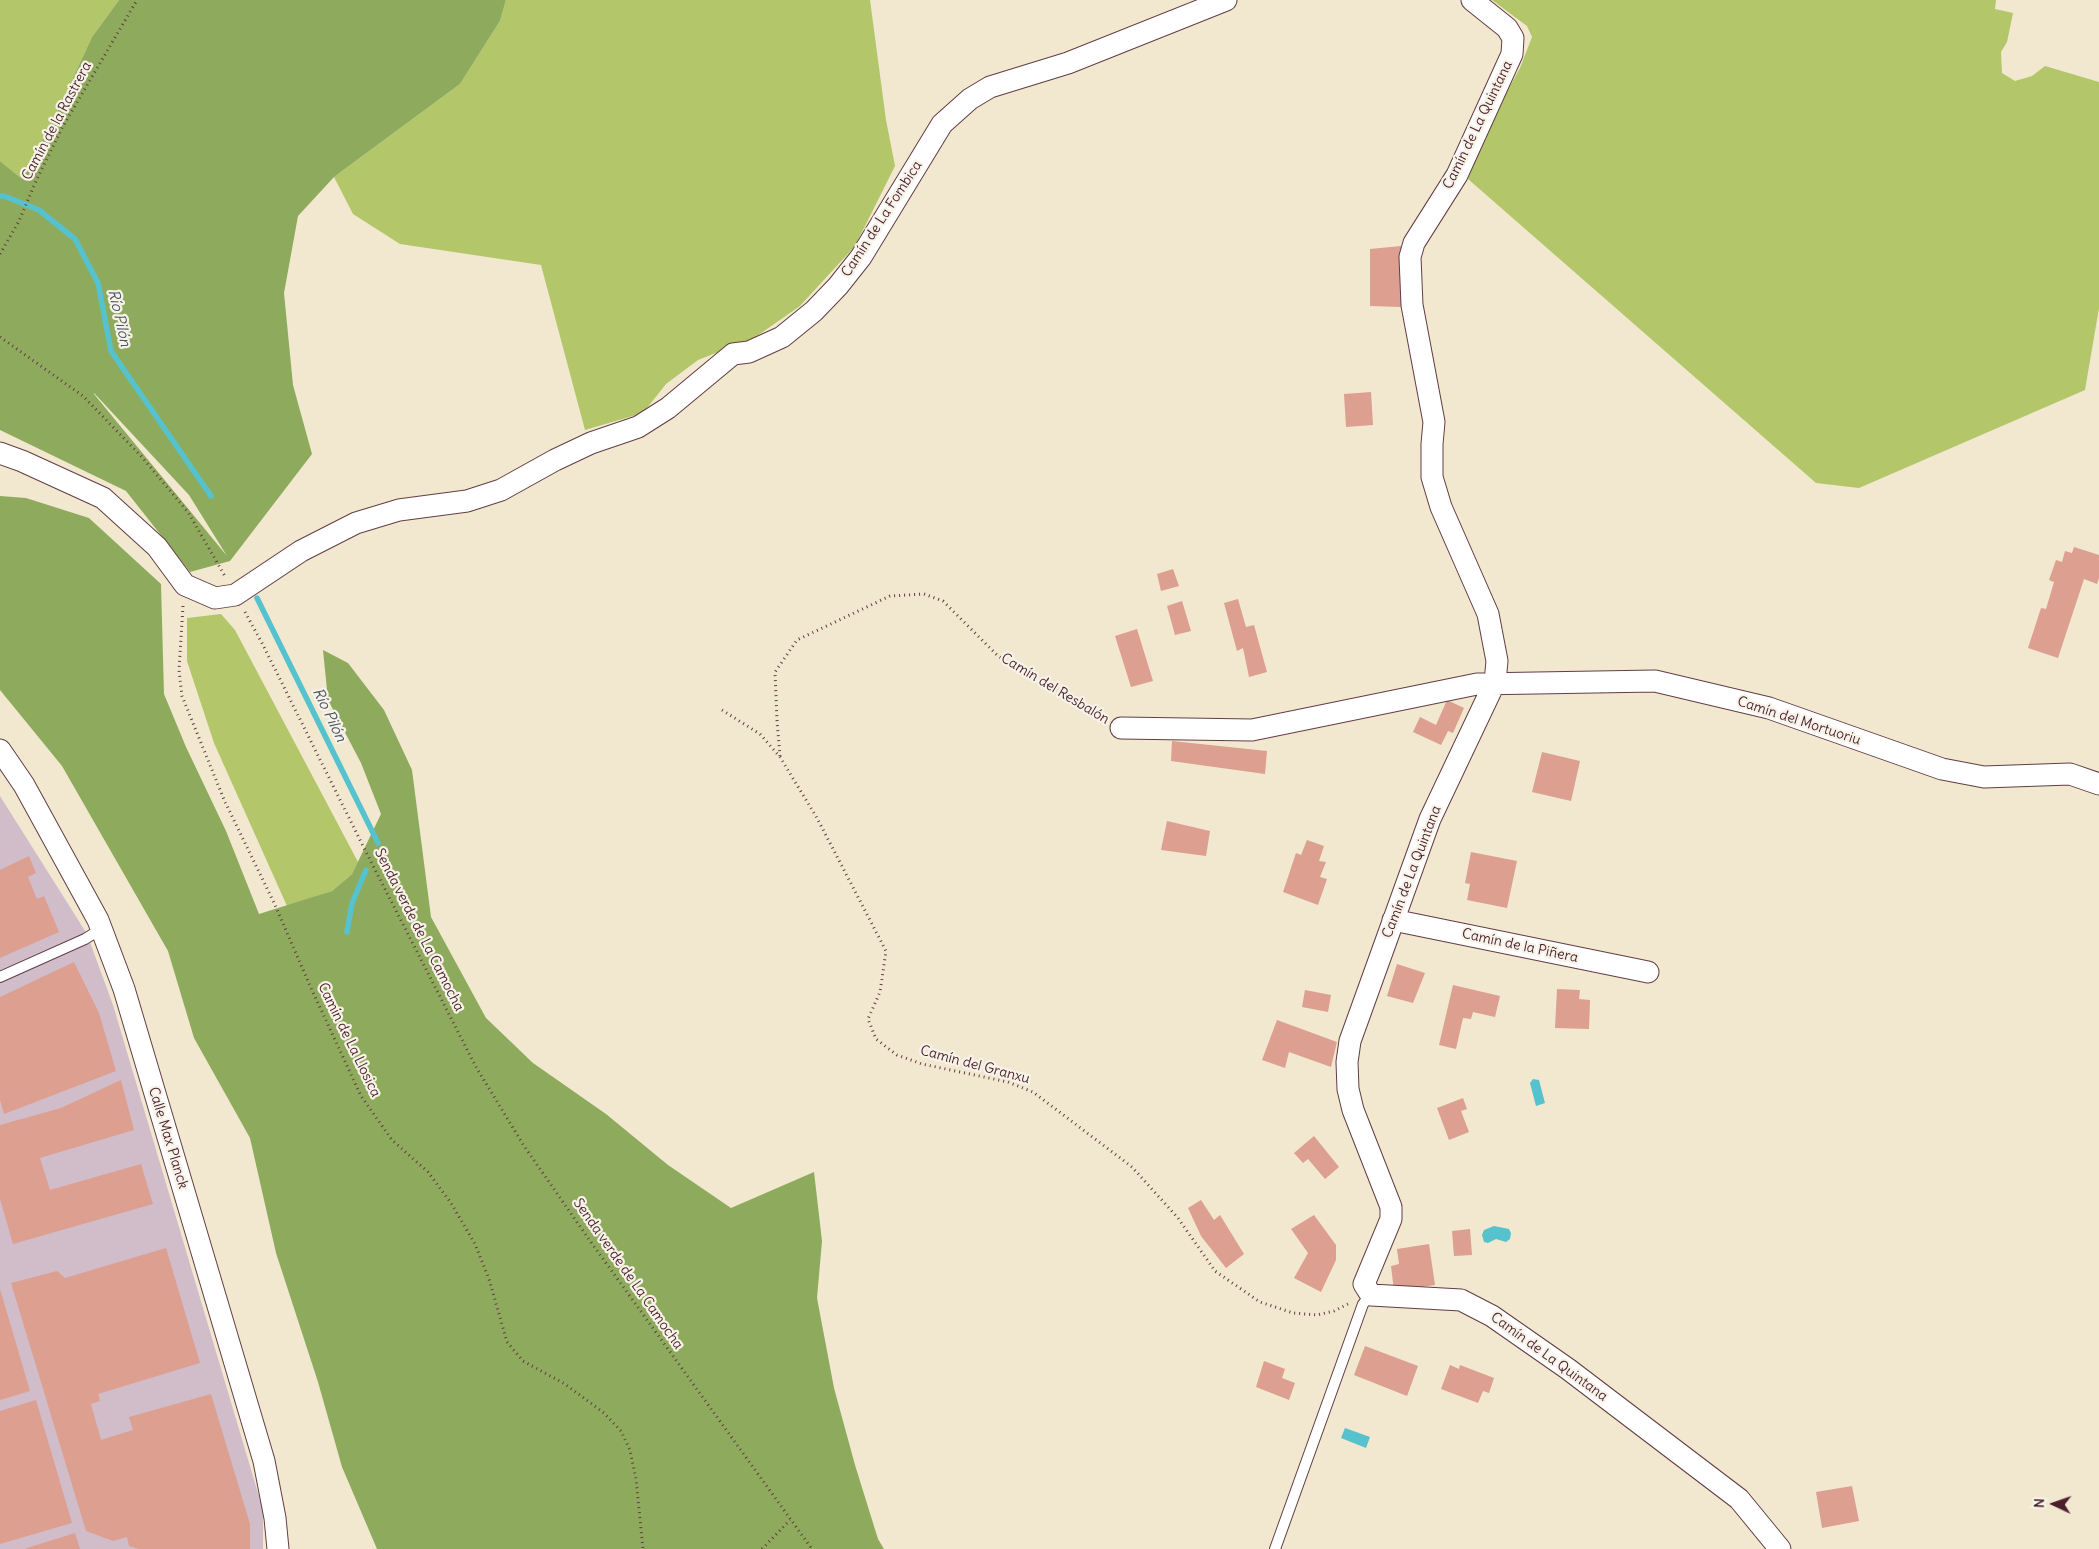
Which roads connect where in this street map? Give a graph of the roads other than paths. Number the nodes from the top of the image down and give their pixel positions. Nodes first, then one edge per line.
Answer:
1 (1226, 0) edge
2 (1472, 0) edge
3 (0, 453) edge
4 (1495, 682) junction
5 (1121, 728) road end
6 (0, 750) edge
7 (2099, 784) edge
8 (1393, 920) junction
9 (101, 929) junction
10 (1648, 972) dead end
11 (0, 977) edge
12 (1367, 1289) junction
13 (278, 1549) edge
14 (1275, 1549) edge
15 (1780, 1549) edge

1 - 3 street, Camín de La Fombica
2 - 4 street, Camín de La Quintana
4 - 5 street, Camín del Resbalón
4 - 7 street, Camín del Mortuoriu
4 - 8 street, Camín de La Quintana
6 - 9 street, Calle Max Planck
8 - 10 street, Camín de la Piñera
8 - 12 street, Camín de La Quintana
9 - 11 lane
9 - 13 street, Calle Max Planck
12 - 14 lane
12 - 15 street, Camín de La Quintana

